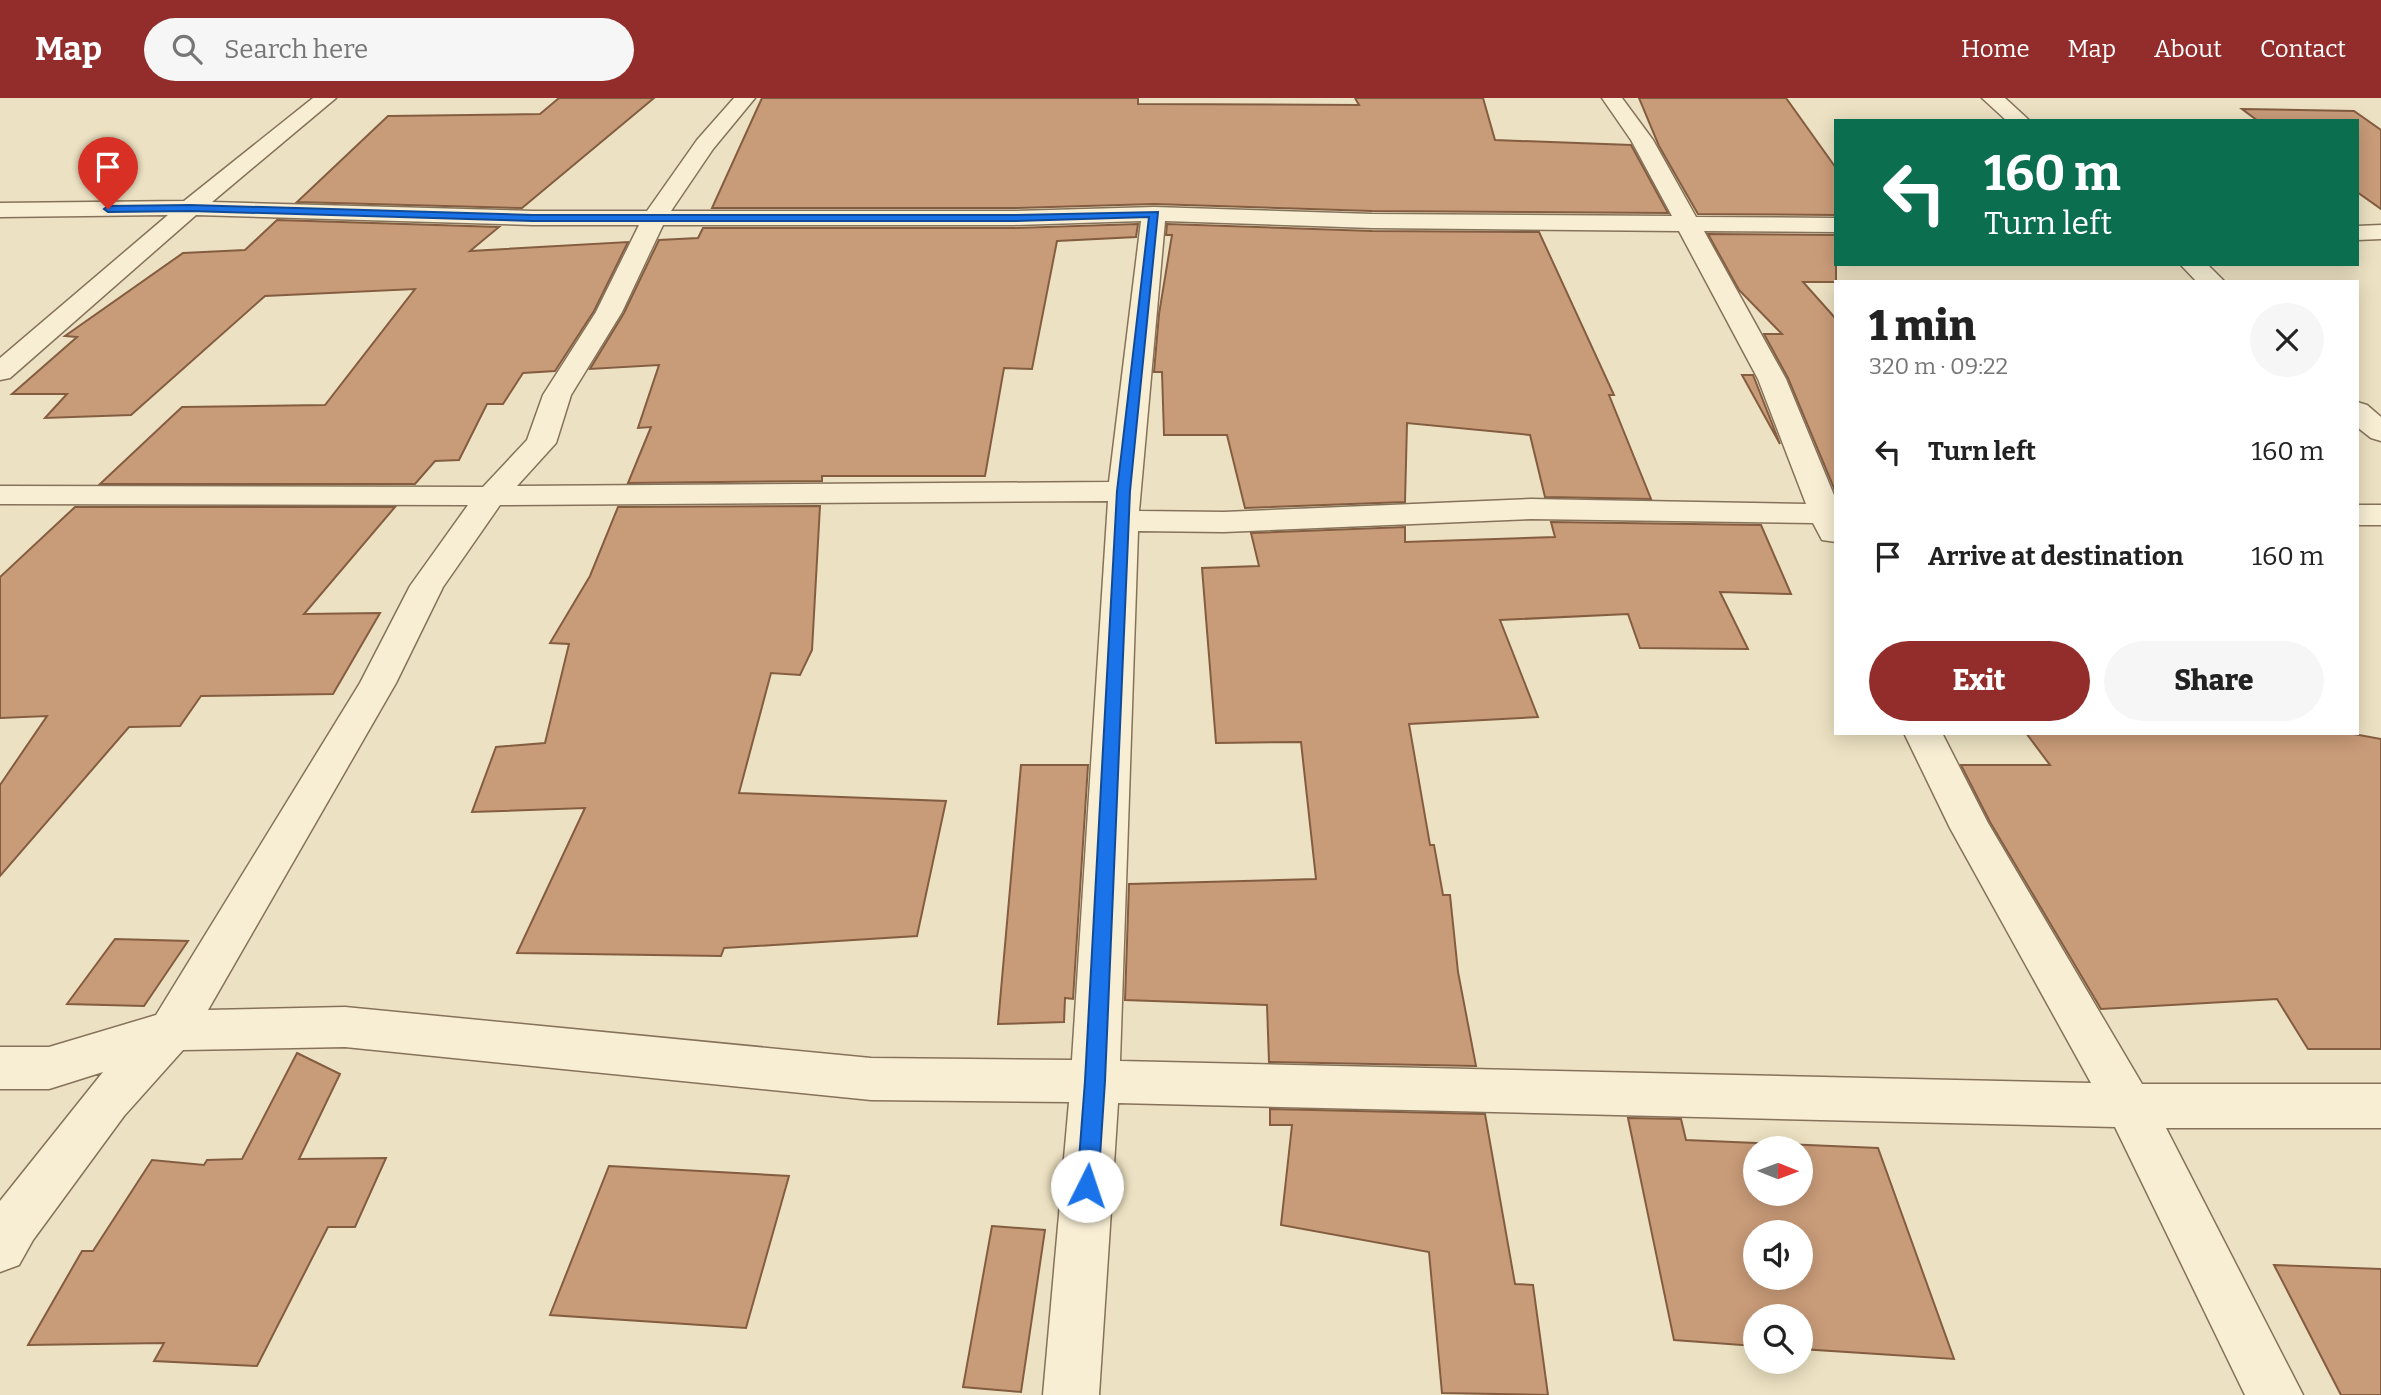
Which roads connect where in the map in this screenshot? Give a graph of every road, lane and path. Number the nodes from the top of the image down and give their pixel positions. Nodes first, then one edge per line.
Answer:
1 (326, 98) edge
2 (745, 98) edge
3 (1612, 98) edge
4 (1993, 98) edge
5 (2018, 119) edge
6 (190, 208) junction
7 (0, 210) edge
8 (1154, 214) junction
9 (655, 217) junction
10 (1688, 224) junction
11 (1834, 225) edge
12 (2381, 232) edge
13 (2359, 233) edge
14 (2194, 266) edge
15 (2210, 280) edge
16 (0, 372) edge
17 (2359, 413) edge
18 (2381, 432) edge
19 (0, 495) edge
20 (491, 496) junction
21 (1124, 506) junction
22 (2359, 515) edge
23 (2381, 515) edge
24 (1832, 522) edge
25 (1924, 735) edge
26 (172, 1030) junction
27 (0, 1068) edge
28 (1095, 1081) junction
29 (2129, 1106) junction
30 (2381, 1106) edge
31 (0, 1247) edge
32 (1071, 1395) edge
33 (2275, 1395) edge

1 - 6 street
2 - 9 street
3 - 10 street
4 - 5 street
6 - 7 street
6 - 9 street
6 - 16 street
8 - 9 street
8 - 10 street
8 - 21 street
9 - 20 street
10 - 11 street
10 - 24 street
12 - 13 street
14 - 15 street
17 - 18 street
19 - 20 street
20 - 21 street
20 - 26 street
21 - 24 street
21 - 28 street
22 - 23 street
25 - 29 street
26 - 27 street
26 - 28 street
26 - 31 street
28 - 29 street
28 - 32 street
29 - 30 street
29 - 33 street

